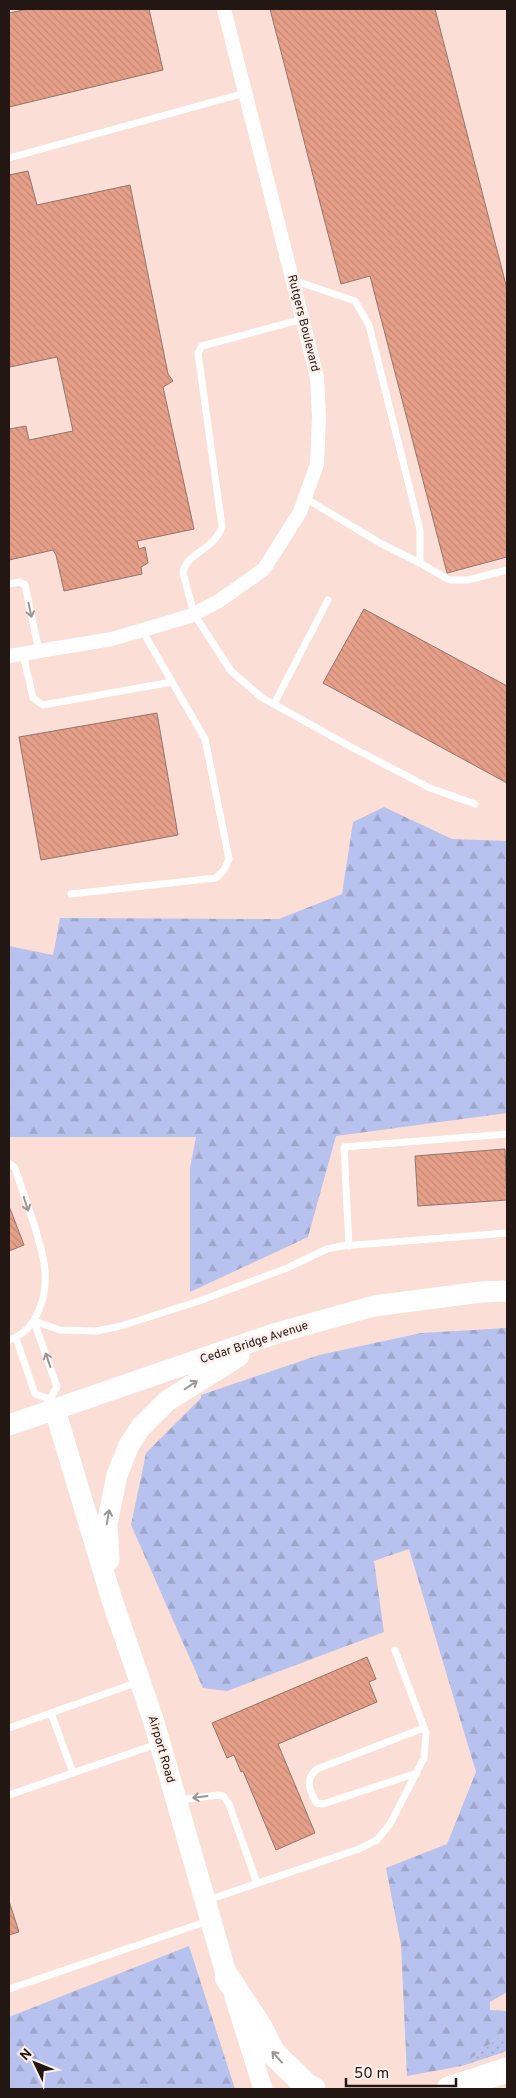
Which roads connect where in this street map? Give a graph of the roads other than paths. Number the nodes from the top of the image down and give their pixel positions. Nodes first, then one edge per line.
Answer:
1 (224, 9) edge
2 (245, 93) junction
3 (9, 158) edge
4 (292, 279) junction
5 (303, 319) junction
6 (305, 498) junction
7 (420, 563) junction
8 (507, 570) edge
9 (9, 584) edge
10 (328, 600) dead end
11 (194, 614) junction
12 (142, 630) junction
13 (39, 651) junction
14 (23, 654) junction
15 (9, 656) edge
16 (172, 682) junction
17 (274, 704) junction
18 (475, 804) dead end
19 (71, 894) dead end
20 (507, 1134) edge
21 (9, 1164) edge
22 (507, 1233) edge
23 (349, 1246) junction
24 (506, 1289) edge
25 (34, 1321) junction
26 (277, 1333) junction
27 (12, 1339) edge
28 (53, 1404) junction
29 (9, 1425) edge
30 (112, 1600) junction
31 (395, 1650) dead end
32 (140, 1681) junction
33 (51, 1713) junction
34 (9, 1728) edge
35 (424, 1728) junction
36 (160, 1743) junction
37 (417, 1772) junction
38 (73, 1773) junction
39 (9, 1795) edge
40 (177, 1800) junction
41 (257, 1883) junction
42 (208, 1911) junction
43 (227, 1977) junction
44 (9, 1989) edge
45 (507, 2070) edge
46 (262, 2089) edge
47 (313, 2089) edge
48 (449, 2089) edge

1 - 2 street, Rutgers Boulevard
2 - 3 lane
2 - 4 street, Rutgers Boulevard
4 - 5 street, Rutgers Boulevard
4 - 7 lane
5 - 6 street, Rutgers Boulevard
5 - 11 lane
6 - 7 lane
6 - 11 street, Rutgers Boulevard
7 - 8 lane
9 -> 13 lane
10 - 17 lane
11 - 12 street, Rutgers Boulevard
11 - 17 lane
12 - 13 street, Rutgers Boulevard
12 - 16 lane
13 - 14 street, Rutgers Boulevard
14 - 15 street, Rutgers Boulevard
14 - 16 lane
16 - 19 lane
17 - 18 lane
20 - 23 lane
21 -> 25 lane
22 - 23 lane
23 - 25 lane
24 - 26 main road, Cedar Bridge Avenue
25 - 27 lane
28 -> 25 lane
26 - 28 main road, Cedar Bridge Avenue
30 -> 26 main road
27 - 28 lane
28 - 29 main road, Cedar Bridge Avenue
28 - 30 main road, Airport Road
30 - 32 main road, Airport Road
31 - 35 lane
32 - 33 lane
32 - 36 main road, Airport Road
33 - 34 lane
33 - 38 lane
35 - 37 lane
35 - 37 lane
36 - 38 lane
36 - 40 main road, Airport Road
37 - 41 lane
38 - 39 lane
41 -> 40 lane
40 - 42 main road, Airport Road
41 - 42 lane
42 - 43 main road, Airport Road
42 - 44 lane
43 - 46 street, Airport Road
47 -> 43 highway
45 - 48 highway

